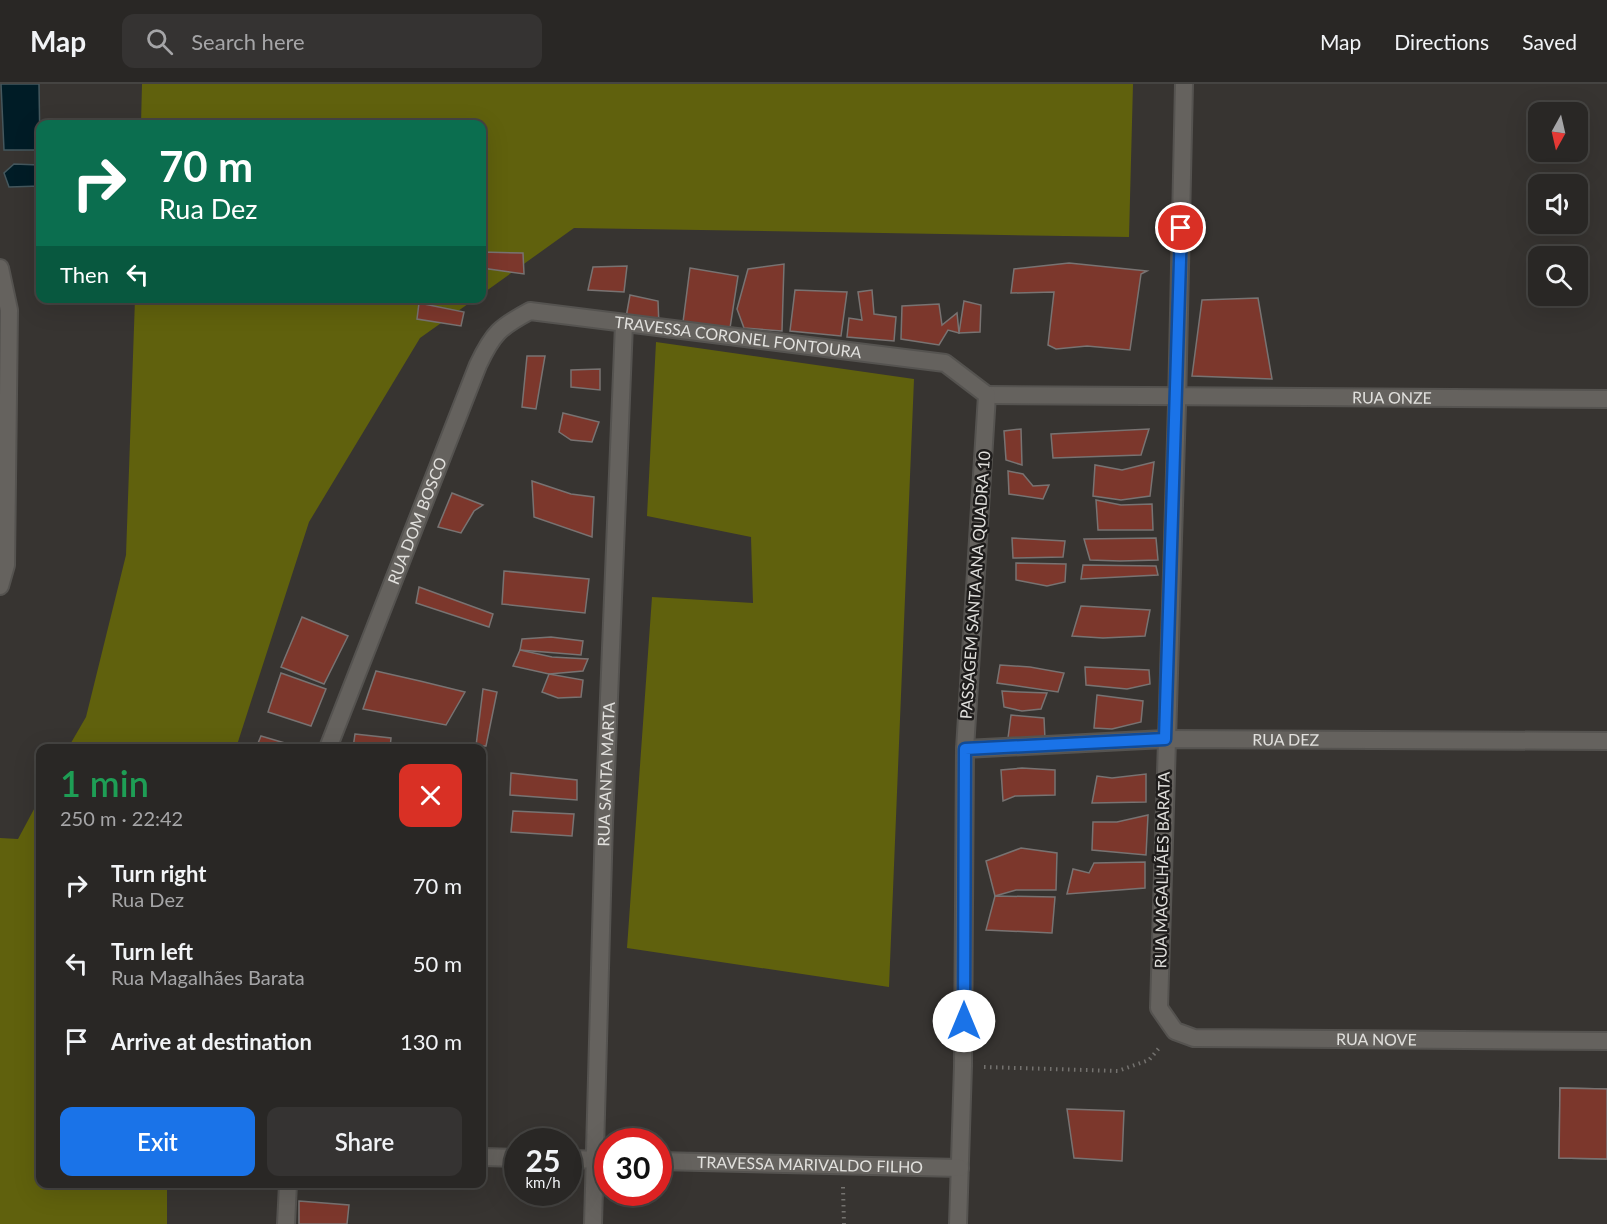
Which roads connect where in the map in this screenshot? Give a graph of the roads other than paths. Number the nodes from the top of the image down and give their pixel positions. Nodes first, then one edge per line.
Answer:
1 (1184, 84) edge
2 (0, 268) edge
3 (530, 311) joint
4 (624, 324) junction
5 (987, 394) junction
6 (1177, 395) junction
7 (1607, 399) edge
8 (0, 586) edge
9 (1165, 739) junction
10 (1607, 741) edge
11 (330, 744) edge
12 (965, 749) junction
13 (1175, 1031) joint
14 (1607, 1041) edge
15 (601, 1128) edge
16 (486, 1157) edge
17 (504, 1158) edge
18 (672, 1161) edge
19 (960, 1168) junction
20 (288, 1188) edge
21 (595, 1206) edge
22 (286, 1224) edge
23 (593, 1224) edge
24 (958, 1224) edge

1 - 6 street, RUA MAGALHÃES BARATA
2 - 8 street
3 - 4 street, TRAVESSA CORONEL FONTOURA
3 - 11 street, RUA DOM BOSCO
4 - 5 street, TRAVESSA CORONEL FONTOURA
4 - 15 street, RUA SANTA MARTA
5 - 6 street, RUA ONZE
5 - 12 street, PASSAGEM SANTA ANA QUADRA 10
6 - 7 street, RUA ONZE
6 - 9 street, RUA MAGALHÃES BARATA
9 - 10 street, RUA DEZ
9 - 12 street, RUA DEZ
9 - 13 street, RUA MAGALHÃES BARATA
12 - 19 street, PASSAGEM SANTA ANA QUADRA 10
13 - 14 street, RUA NOVE
16 - 17 street
18 - 19 street, TRAVESSA MARIVALDO FILHO
19 - 24 street, PASSAGEM SANTA ANA QUADRA 10
20 - 22 street
21 - 23 street, RUA SANTA MARTA

